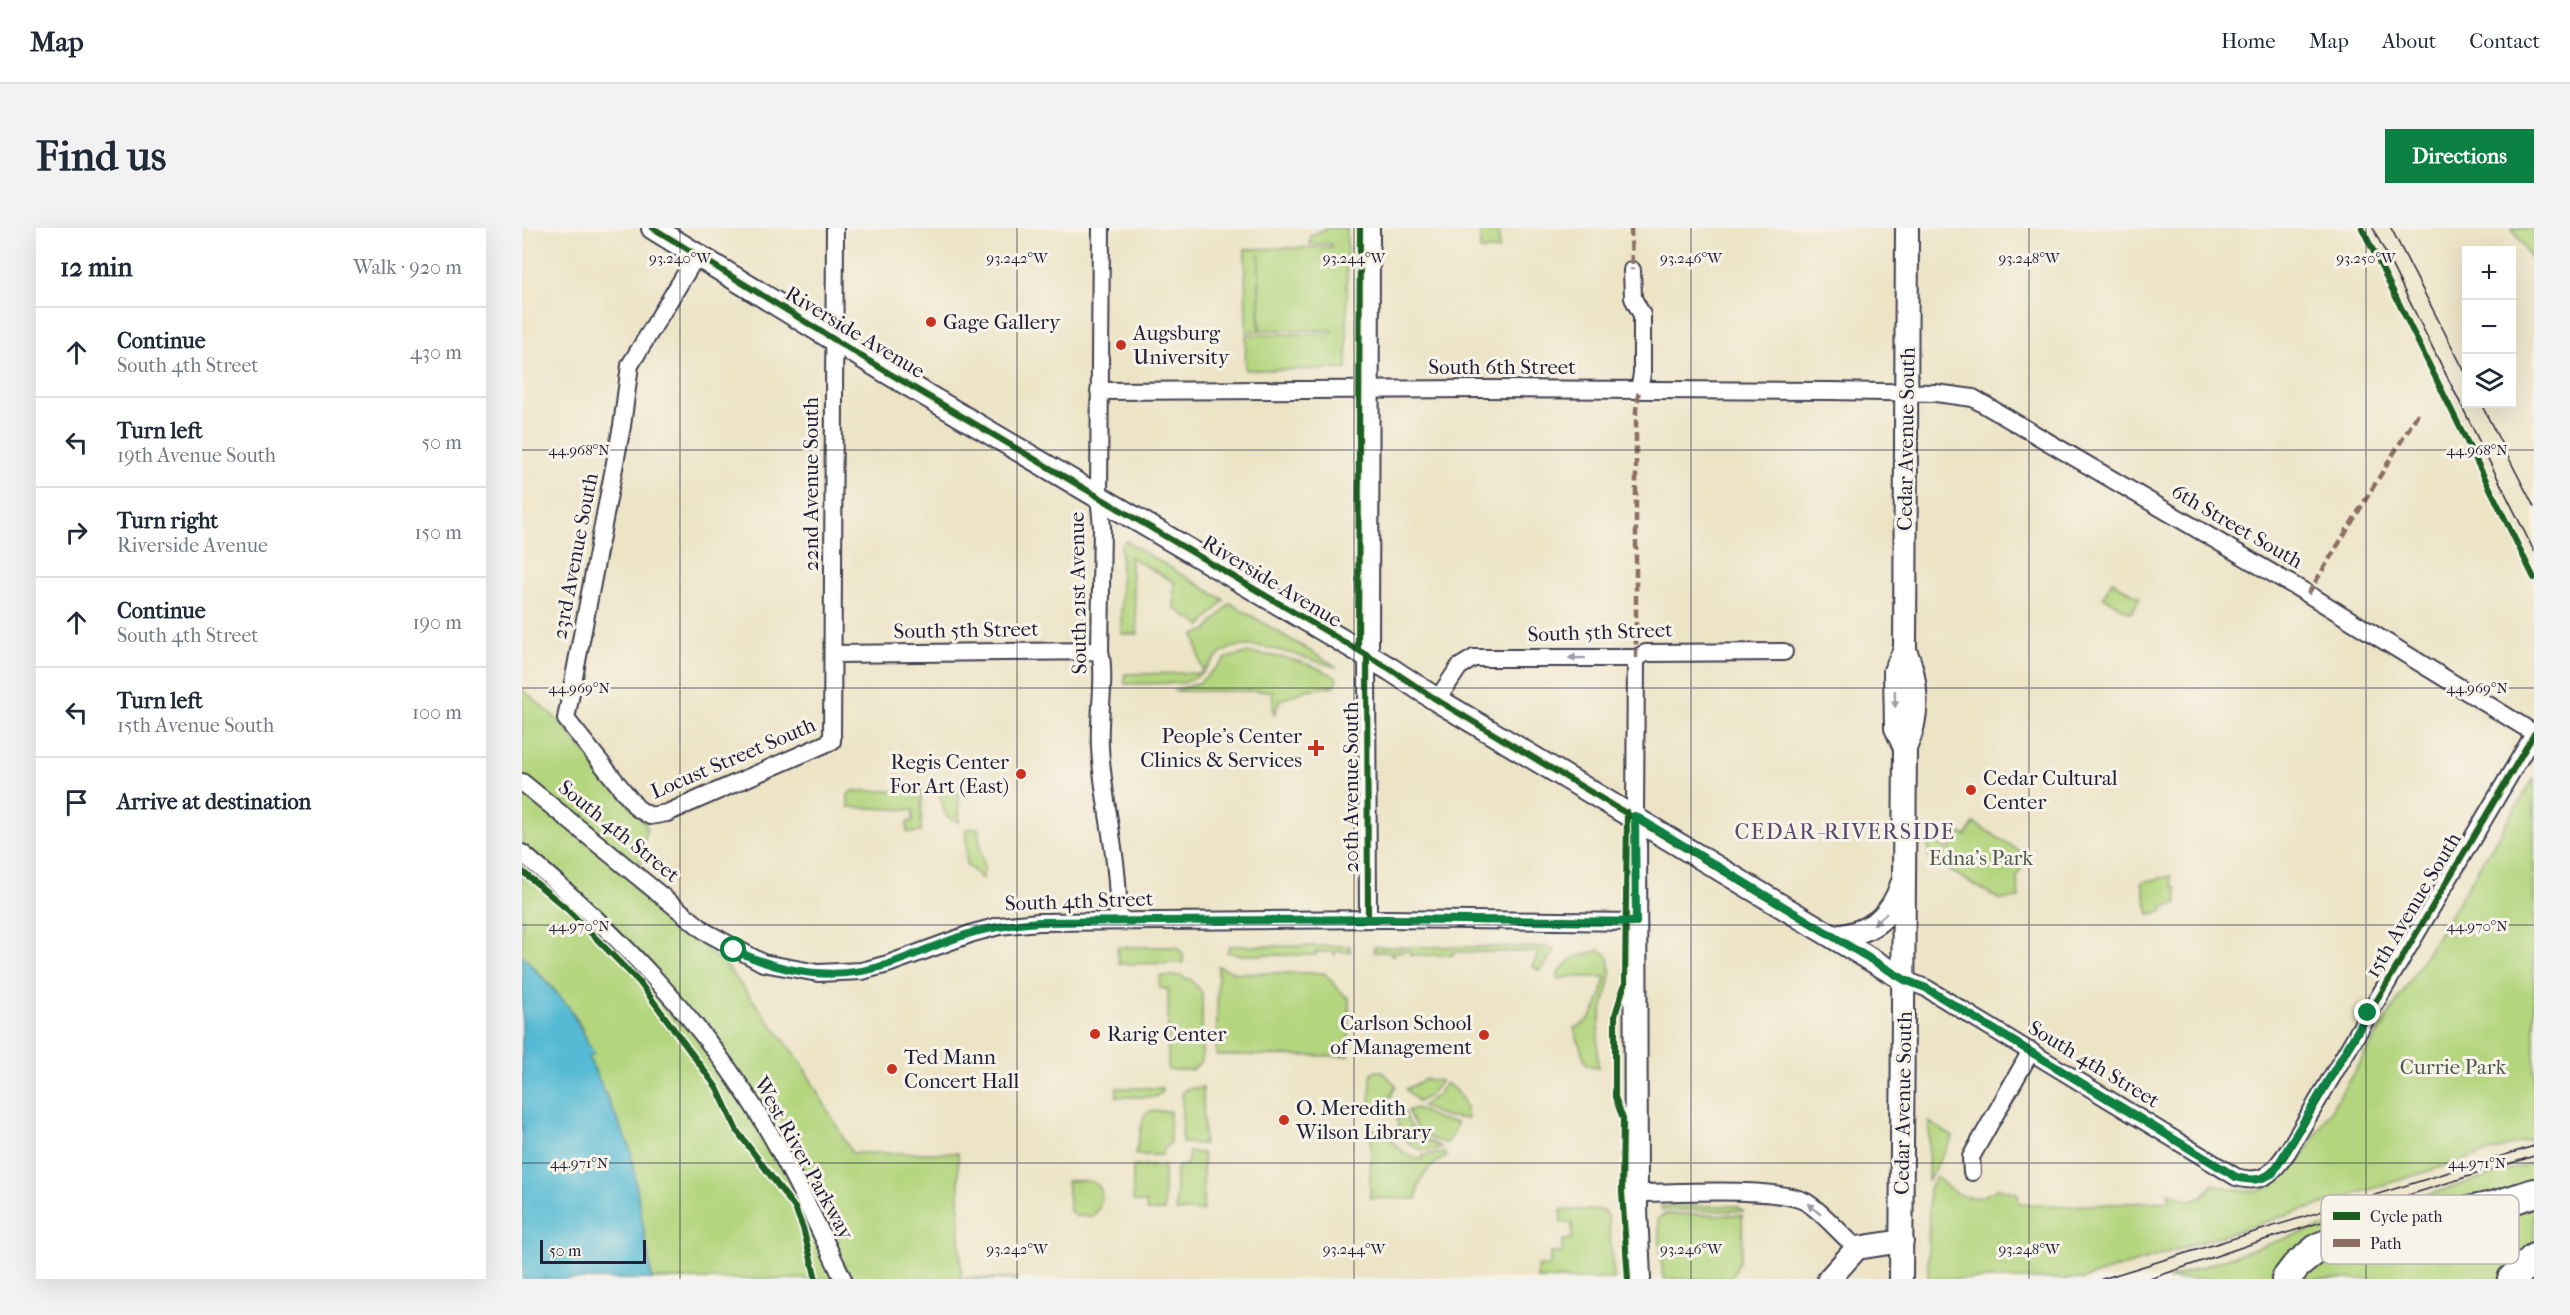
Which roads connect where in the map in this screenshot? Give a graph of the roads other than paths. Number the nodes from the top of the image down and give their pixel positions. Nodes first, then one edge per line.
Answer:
1 (653, 228) edge
2 (835, 228) edge
3 (1101, 228) edge
4 (1368, 228) edge
5 (1907, 228) edge
6 (697, 255) junction
7 (1632, 270) dead end
8 (836, 340) junction
9 (1368, 390) junction
10 (1639, 390) junction
11 (1099, 391) junction
12 (1905, 392) junction
13 (1099, 495) junction
14 (1100, 651) junction
15 (1784, 652) dead end
16 (833, 654) junction
17 (1367, 656) junction
18 (1636, 658) junction
19 (1437, 700) junction
20 (2534, 733) edge
21 (832, 741) joint
22 (522, 782) edge
23 (650, 816) joint
24 (1635, 816) junction
25 (522, 853) edge
26 (1904, 878) junction
27 (1368, 919) junction
28 (1118, 920) junction
29 (1636, 922) junction
30 (1836, 937) junction
31 (1905, 980) junction
32 (2031, 1051) junction
33 (1972, 1172) dead end
34 (2261, 1180) joint
35 (1636, 1193) junction
36 (2534, 1193) edge
37 (2519, 1198) edge
38 (1902, 1241) junction
39 (2321, 1246) edge
40 (1857, 1248) junction
41 (2534, 1261) edge
42 (843, 1279) edge
43 (1639, 1279) edge
44 (1829, 1279) edge
45 (1901, 1279) edge
46 (2286, 1279) edge
47 (2512, 1279) edge
48 (2521, 1279) edge

1 - 6 street, Riverside Avenue
2 - 8 street, 22nd Avenue South
3 - 11 street, South 21st Avenue
4 - 9 street, 20th Avenue South
5 - 12 street, Cedar Avenue South
6 - 8 street, Riverside Avenue
6 - 23 street, 23rd Avenue South
7 - 10 street
8 - 13 street, Riverside Avenue
8 - 16 street, 22nd Avenue South
9 - 10 street, South 6th Street
9 - 11 street, South 6th Street
9 - 17 street, 20th Avenue South
10 - 12 street, South 6th Street
11 - 13 street, South 21st Avenue
12 - 20 street, 6th Street South
12 - 26 street, Cedar Avenue South
13 - 14 street, South 21st Avenue
13 - 17 street, Riverside Avenue
14 - 16 street, South 5th Street
14 - 28 street, South 21st Avenue
15 - 18 street, South 5th Street
16 - 21 street, 22nd Avenue South
17 - 19 street, Riverside Avenue
17 - 27 street, 20th Avenue South
18 -> 19 street, South 5th Street
18 - 24 street
19 - 24 street, Riverside Avenue
20 - 34 street, 15th Avenue South
21 - 23 street, Locust Street South
22 - 28 street, South 4th Street
24 - 29 street
24 - 30 street, Riverside Avenue
25 - 42 street, West River Parkway
26 -> 30 street
26 - 31 street, Cedar Avenue South
27 - 28 street, South 4th Street
27 - 29 street, South 4th Street
29 - 35 street
30 - 31 street, Riverside Avenue
31 - 32 street, South 4th Street
31 - 38 street, Cedar Avenue South
32 - 33 street
32 - 34 street, South 4th Street
40 -> 35 street
35 - 43 street
36 - 37 highway
38 - 40 street
38 - 45 street, Cedar Avenue South
39 - 46 highway
40 - 44 street
41 - 47 highway
41 - 48 highway

